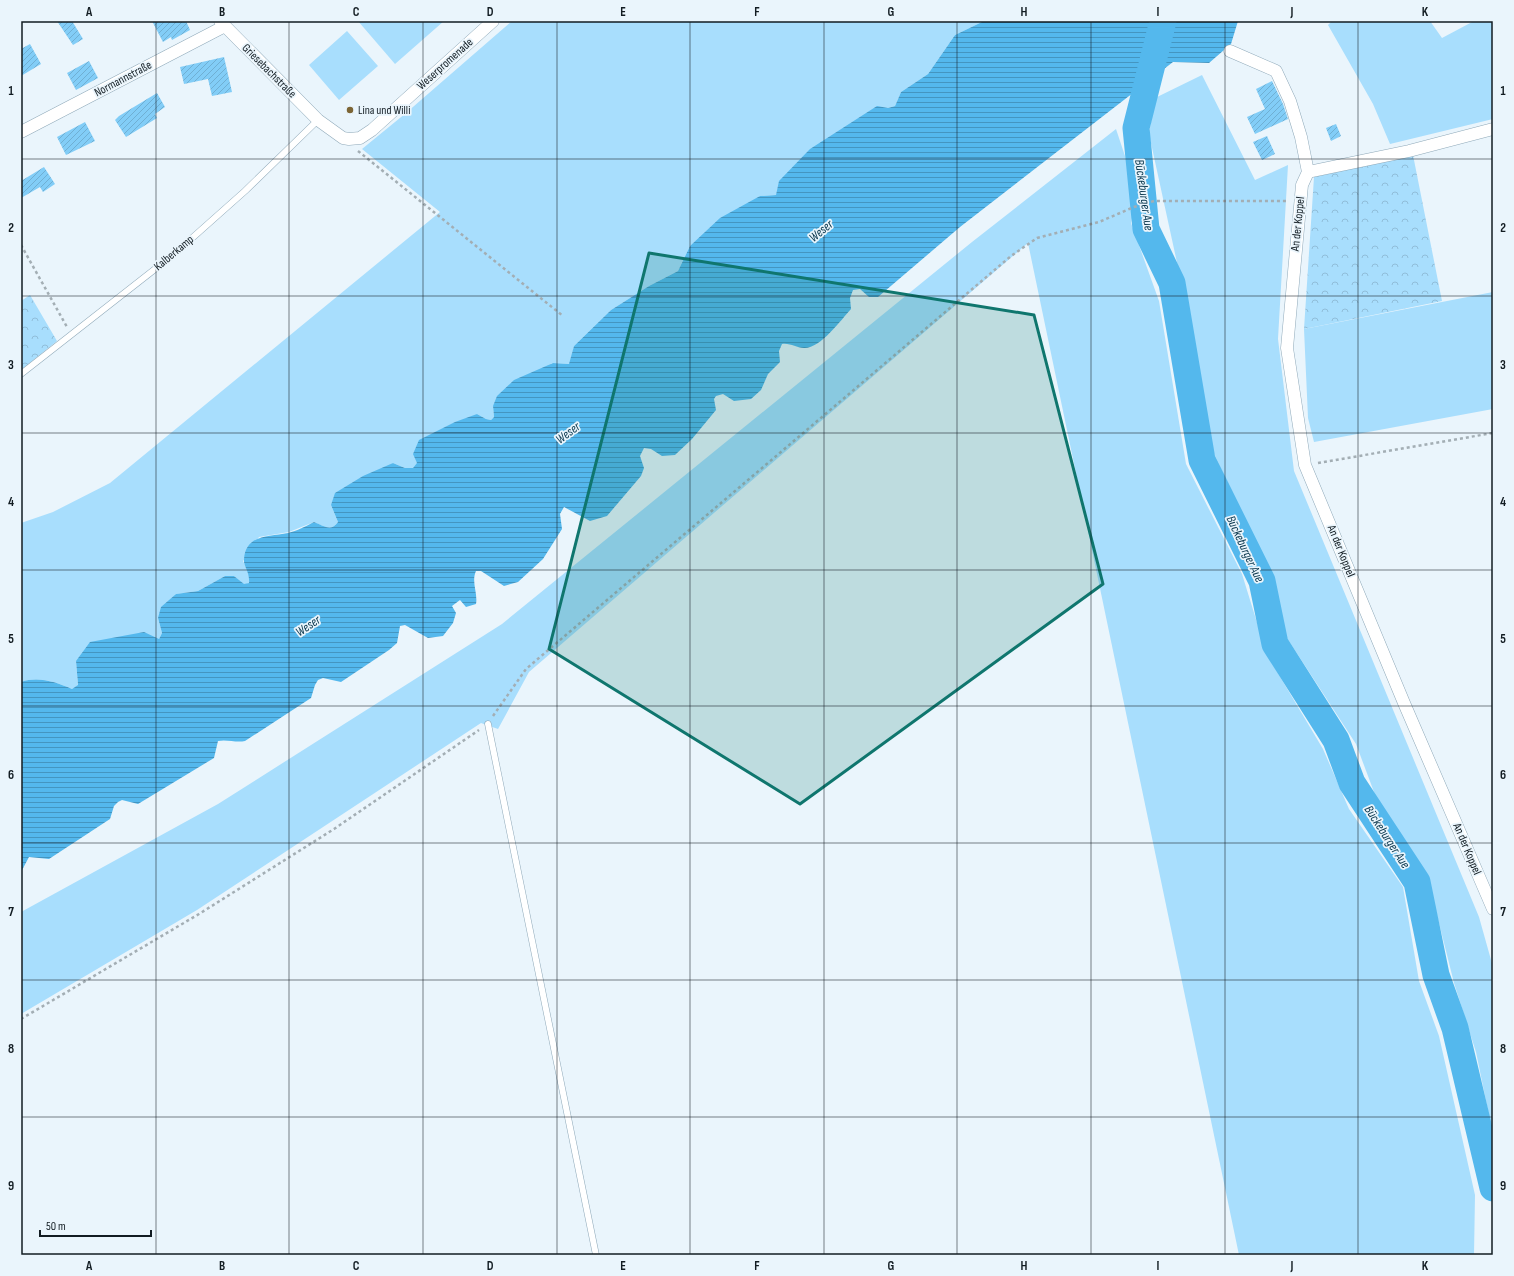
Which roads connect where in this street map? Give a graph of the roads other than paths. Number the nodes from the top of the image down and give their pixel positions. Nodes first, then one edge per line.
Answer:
1 (493, 21) edge
2 (222, 23) edge
3 (1230, 51) dead end
4 (318, 120) junction
5 (1493, 130) edge
6 (21, 132) edge
7 (1308, 172) junction
8 (21, 374) edge
9 (488, 724) road end
10 (1493, 909) edge
11 (596, 1255) edge

1 - 4 street, Weserpromenade
2 - 4 street, Griesebachstraße
2 - 6 street, Normannstraße
3 - 7 street
4 - 8 lane, Kalberkamp
5 - 7 street
7 - 10 street, An der Koppel
9 - 11 lane

